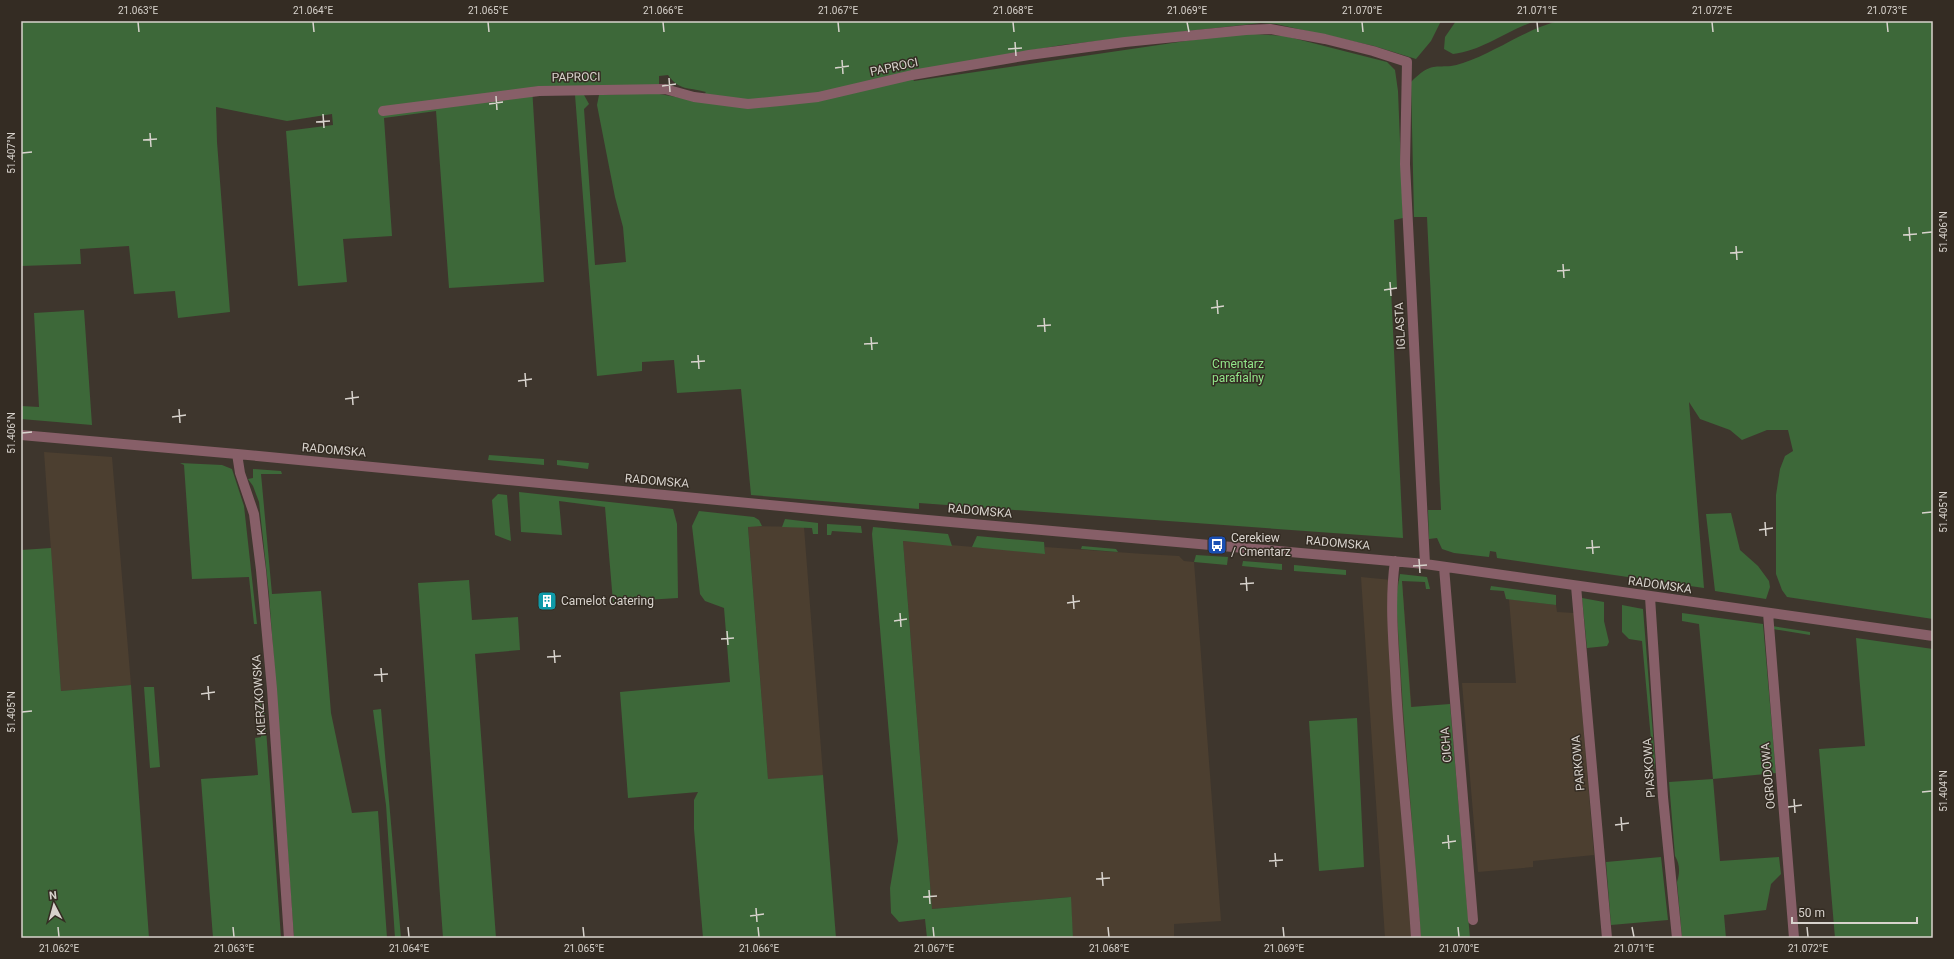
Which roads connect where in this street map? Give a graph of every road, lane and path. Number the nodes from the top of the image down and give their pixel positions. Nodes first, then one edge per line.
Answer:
1 (1407, 62) joint
2 (383, 111) dead end
3 (21, 435) edge
4 (237, 454) junction
5 (1395, 561) junction
6 (1424, 564) junction
7 (1444, 567) junction
8 (1576, 586) junction
9 (1650, 597) junction
10 (1768, 613) junction
11 (1933, 636) edge
12 (1473, 920) dead end
13 (289, 938) edge
14 (1416, 938) edge
15 (1607, 938) edge
16 (1677, 938) edge
17 (1794, 938) edge

1 - 2 street, PAPROCI
1 - 6 street, IGLASTA
3 - 4 street, RADOMSKA
4 - 5 street, RADOMSKA
4 - 13 street, KIERZKOWSKA
5 - 6 street, RADOMSKA
5 - 14 street
6 - 7 street, RADOMSKA
7 - 8 street, RADOMSKA
7 - 12 street, CICHA
8 - 9 street, RADOMSKA
8 - 15 street, PARKOWA
9 - 10 street, RADOMSKA
9 - 16 street, PIASKOWA
10 - 11 street, RADOMSKA
10 - 17 street, OGRODOWA

